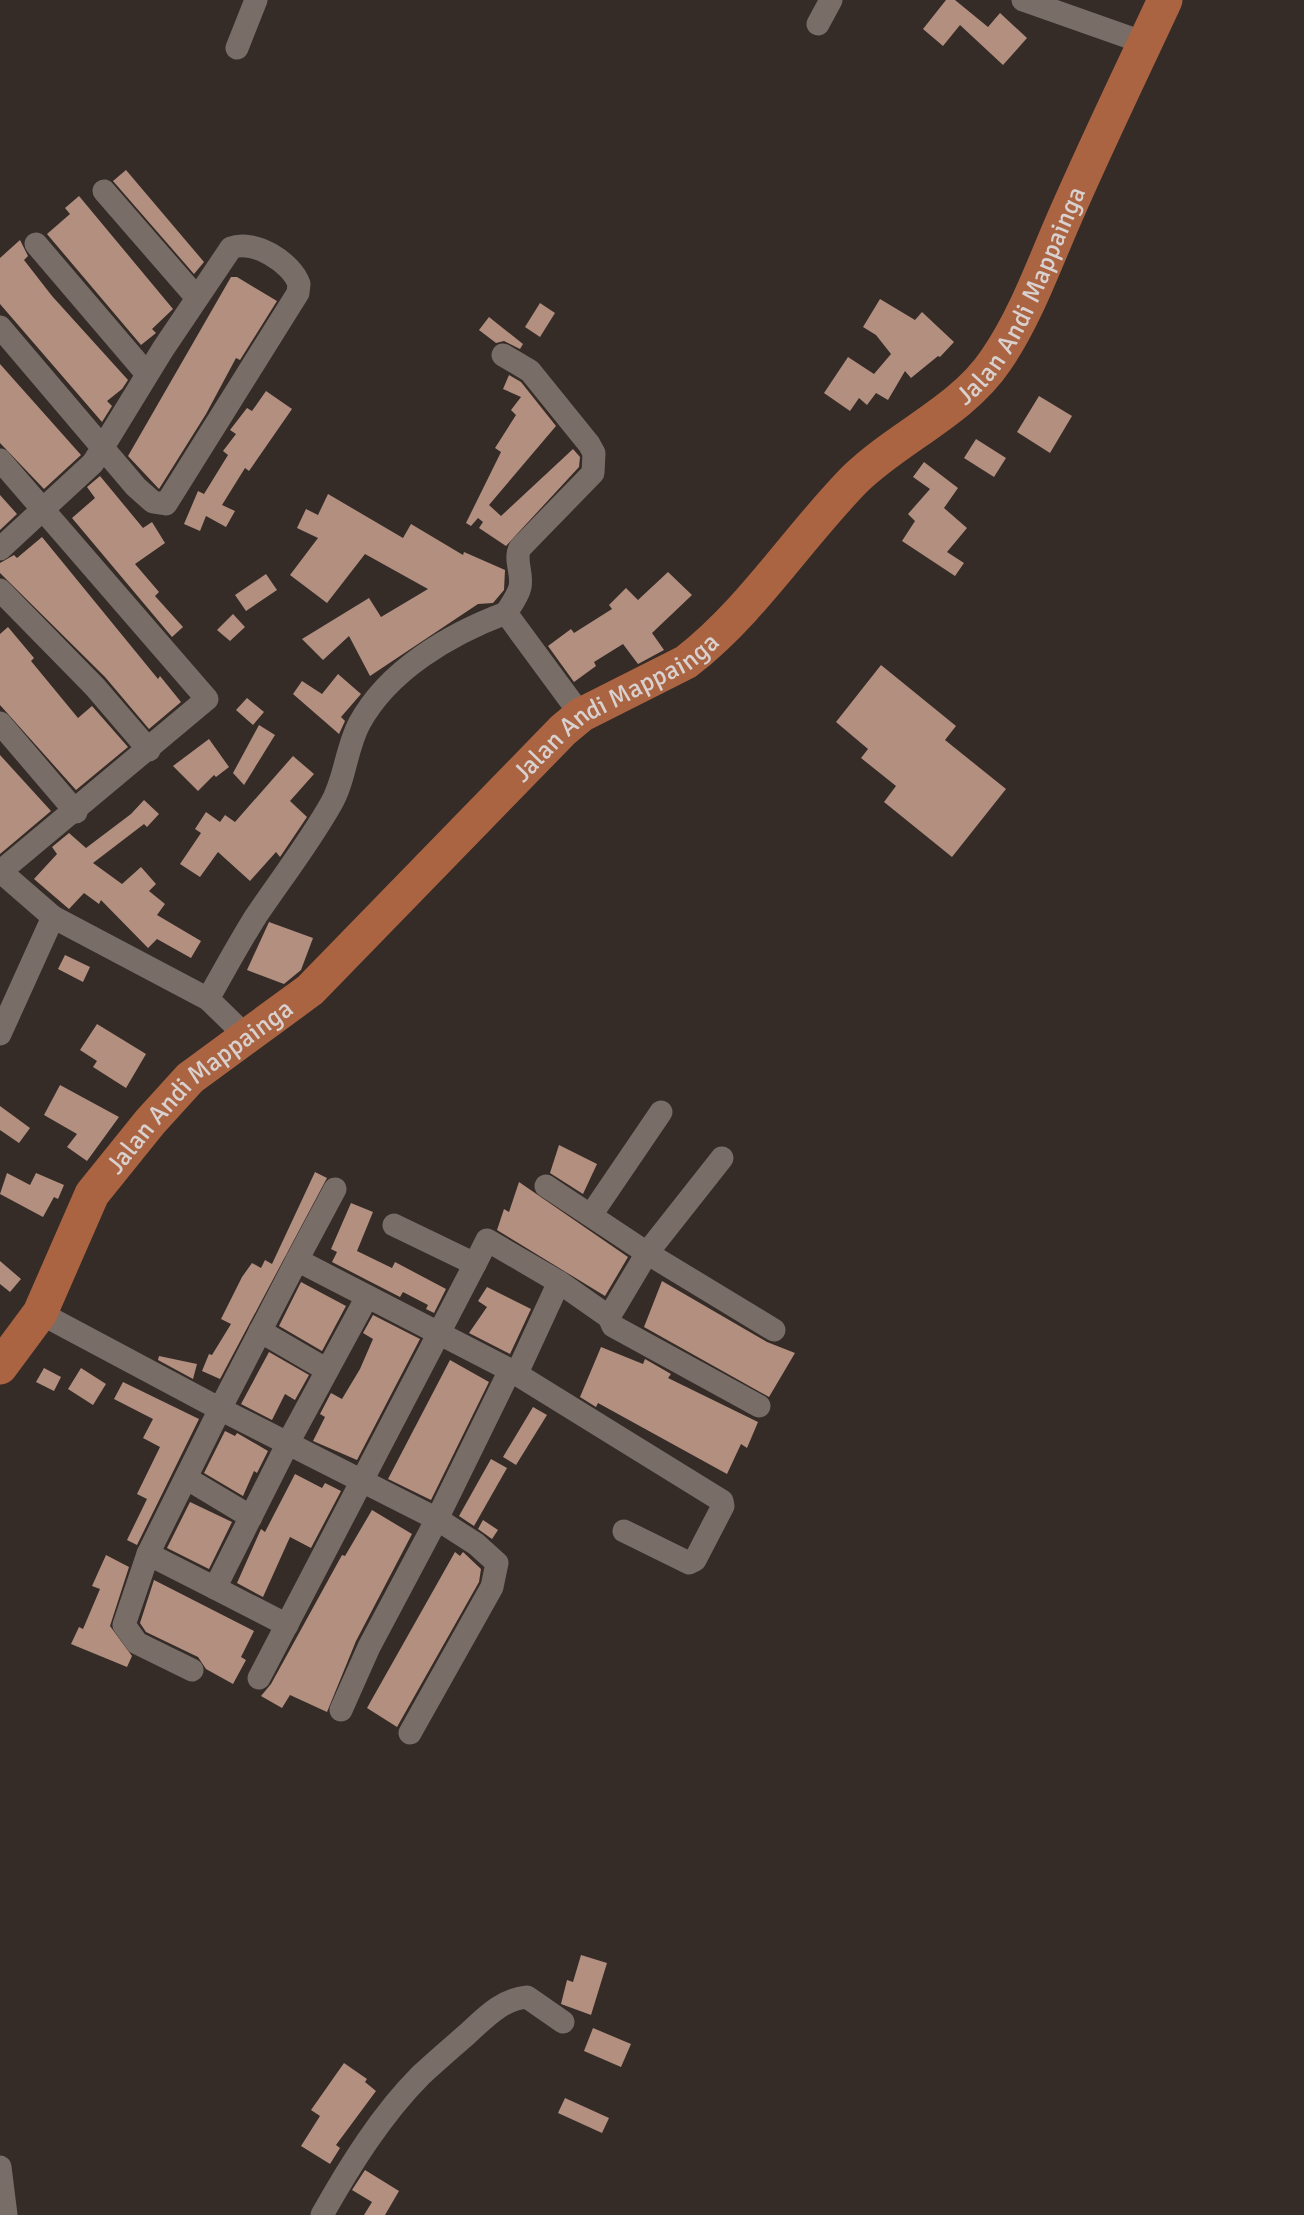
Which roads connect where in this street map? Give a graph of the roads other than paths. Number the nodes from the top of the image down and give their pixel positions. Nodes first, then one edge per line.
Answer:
1 (256, 0) edge
2 (831, 0) edge
3 (1023, 0) edge
4 (1165, 0) edge
5 (818, 24) dead end
6 (1145, 43) junction
7 (237, 48) dead end
8 (104, 191) dead end
9 (36, 244) dead end
10 (197, 298) junction
11 (0, 327) edge
12 (503, 355) dead end
13 (147, 374) junction
14 (103, 447) junction
15 (0, 460) edge
16 (43, 511) junction
17 (0, 549) edge
18 (0, 590) edge
19 (506, 612) junction
20 (581, 715) junction
21 (0, 723) edge
22 (149, 750) junction
23 (76, 812) junction
24 (0, 872) edge
25 (53, 917) junction
26 (208, 999) junction
27 (0, 1034) edge
28 (247, 1037) junction
29 (661, 1112) dead end
30 (722, 1158) dead end
31 (546, 1186) dead end
32 (335, 1189) dead end
33 (591, 1214) junction
34 (394, 1225) dead end
35 (647, 1253) junction
36 (298, 1260) junction
37 (475, 1264) junction
38 (559, 1282) junction
39 (367, 1297) junction
40 (40, 1313) junction
41 (609, 1317) junction
42 (774, 1330) dead end
43 (260, 1331) junction
44 (437, 1334) junction
45 (0, 1367) edge
46 (327, 1370) junction
47 (514, 1371) junction
48 (759, 1406) dead end
49 (220, 1409) junction
50 (289, 1441) junction
51 (186, 1478) junction
52 (362, 1480) junction
53 (251, 1517) junction
54 (437, 1519) junction
55 (624, 1531) dead end
56 (148, 1554) junction
57 (215, 1588) junction
58 (287, 1625) junction
59 (192, 1670) dead end
60 (259, 1678) dead end
61 (341, 1710) dead end
62 (410, 1734) dead end
63 (563, 2022) dead end
64 (0, 2167) edge
65 (326, 2214) edge
66 (6, 2215) edge

1 - 7 street
2 - 5 street
3 - 6 street
4 - 6 main road, Jalan Andi Mappainga
6 - 20 main road, Jalan Andi Mappainga
8 - 10 street
9 - 13 street
10 - 13 street
10 - 14 street
11 - 14 street
12 - 19 street
13 - 14 street
14 - 16 street
15 - 16 street
16 - 17 street
16 - 22 street
18 - 22 street
19 - 20 street
19 - 26 street
20 - 28 main road, Jalan Andi Mappainga
21 - 23 street
22 - 23 street
23 - 24 street
24 - 25 street
25 - 26 street
25 - 27 street
26 - 28 street
28 - 40 main road, Jalan Andi Mappainga
29 - 33 street
30 - 35 street
31 - 33 street
32 - 36 street
33 - 35 street
34 - 37 street
35 - 41 street
35 - 42 street
36 - 39 street
36 - 43 street
37 - 38 street
37 - 44 street
38 - 41 street
38 - 47 street
39 - 44 street
39 - 46 street
40 - 45 main road, Jalan Andi Mappainga
40 - 49 street
41 - 48 street
43 - 46 street
43 - 49 street
44 - 47 street
44 - 52 street
46 - 50 street
47 - 54 street
47 - 55 street
49 - 50 street
49 - 51 street
50 - 52 street
50 - 53 street
51 - 53 street
51 - 56 street
52 - 54 street
52 - 58 street
53 - 57 street
54 - 61 street
54 - 62 street
56 - 57 street
56 - 59 street
57 - 58 street
58 - 60 street
63 - 65 street
64 - 66 street

